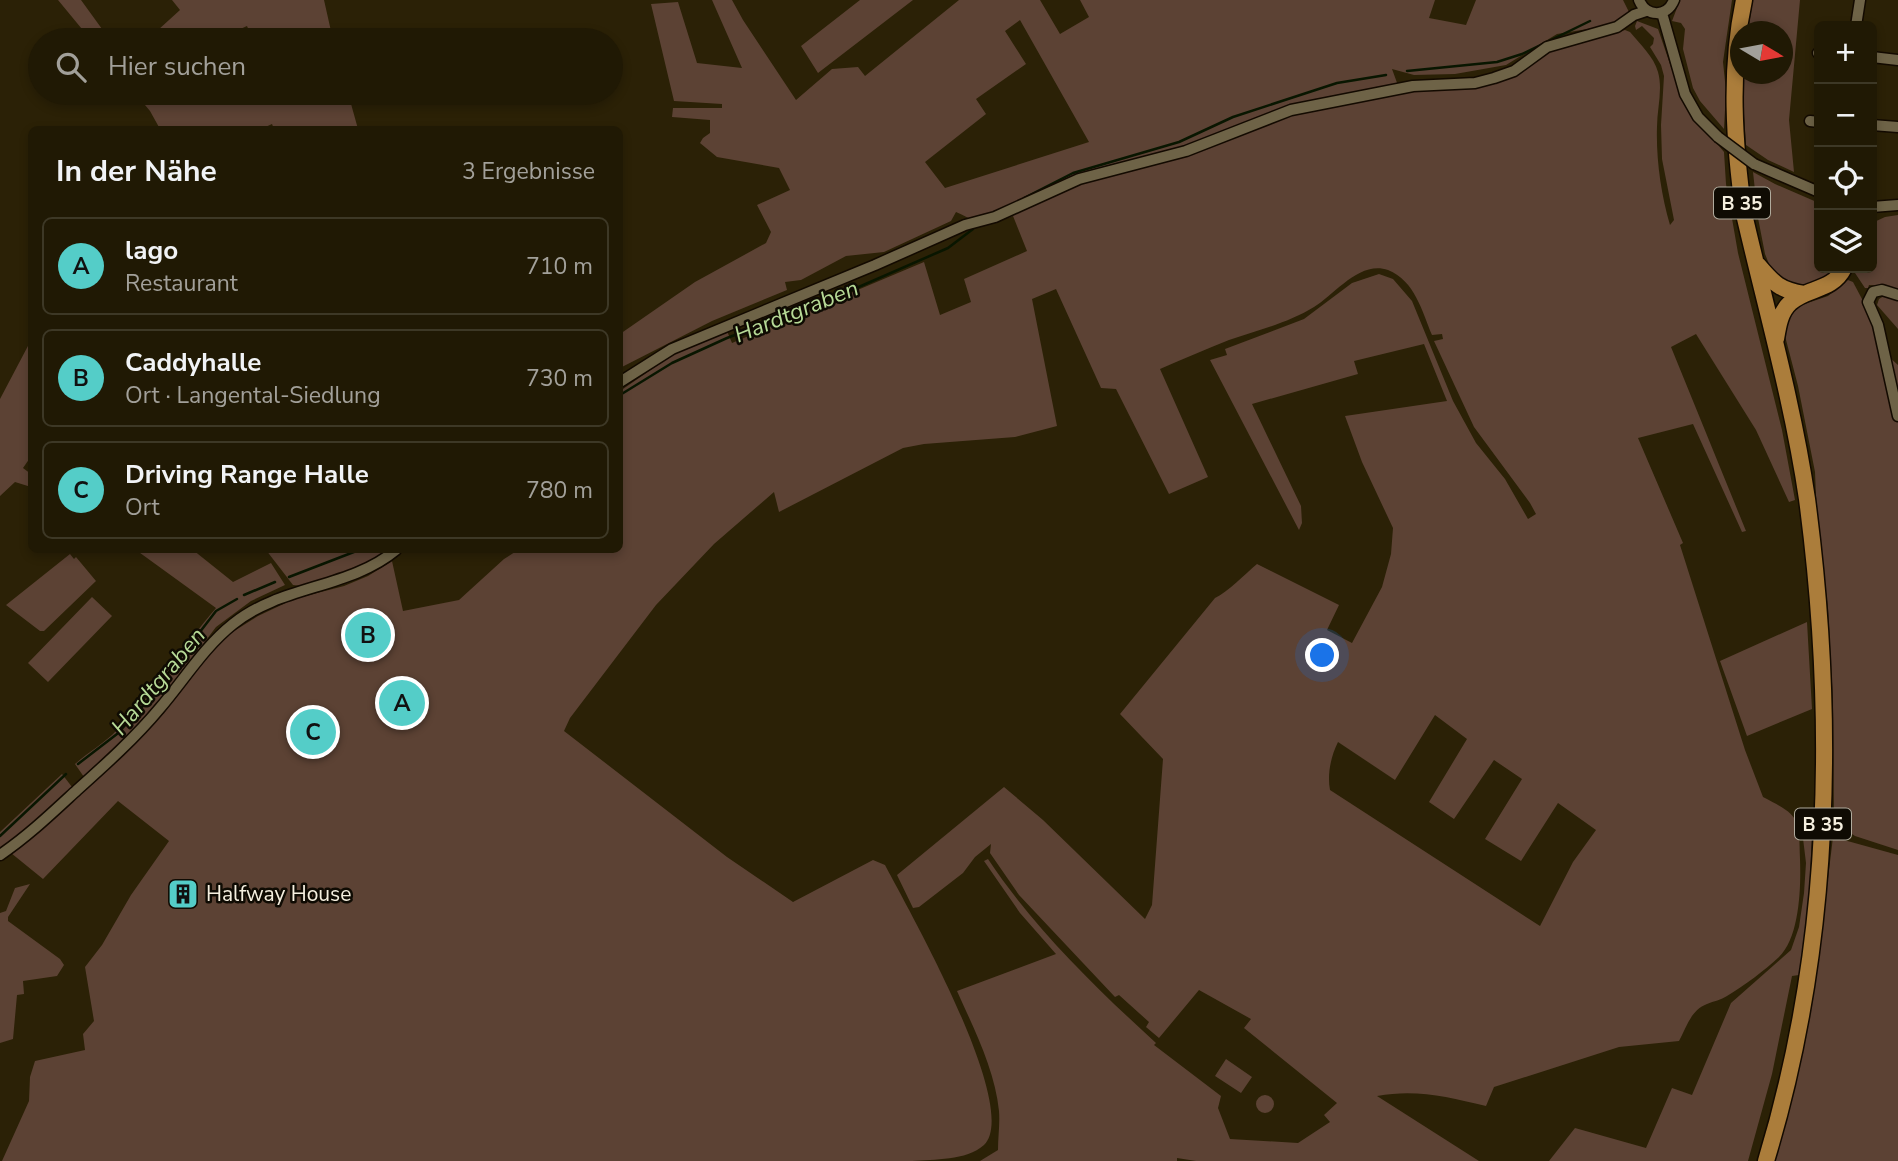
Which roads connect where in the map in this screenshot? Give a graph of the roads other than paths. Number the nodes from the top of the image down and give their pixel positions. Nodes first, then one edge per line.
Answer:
1 (1674, 0) edge
2 (1744, 0) edge
3 (1860, 0) edge
4 (1639, 1) edge
5 (1646, 11) junction
6 (1662, 13) junction
7 (1634, 15) junction
8 (1857, 21) edge
9 (1877, 58) edge
10 (1898, 60) edge
11 (1877, 125) edge
12 (1898, 127) edge
13 (1814, 190) edge
14 (1898, 205) edge
15 (1877, 207) edge
16 (1755, 262) junction
17 (1842, 273) edge
18 (1804, 294) junction
19 (1898, 295) edge
20 (1775, 344) junction
21 (623, 380) edge
22 (1898, 416) edge
23 (391, 553) edge
24 (0, 855) edge
25 (1766, 1161) edge

1 - 6 street
2 - 16 main road, B 35
3 - 8 street
4 - 5 street
4 - 7 street
5 - 6 street
5 - 7 street
6 - 13 street, bridge
7 - 21 street
9 - 10 street
11 - 12 street
14 - 15 street
16 - 18 main road
16 - 20 main road, B 35
17 - 18 main road
18 - 20 main road
19 - 22 street
20 - 25 main road, B 35
23 - 24 street

